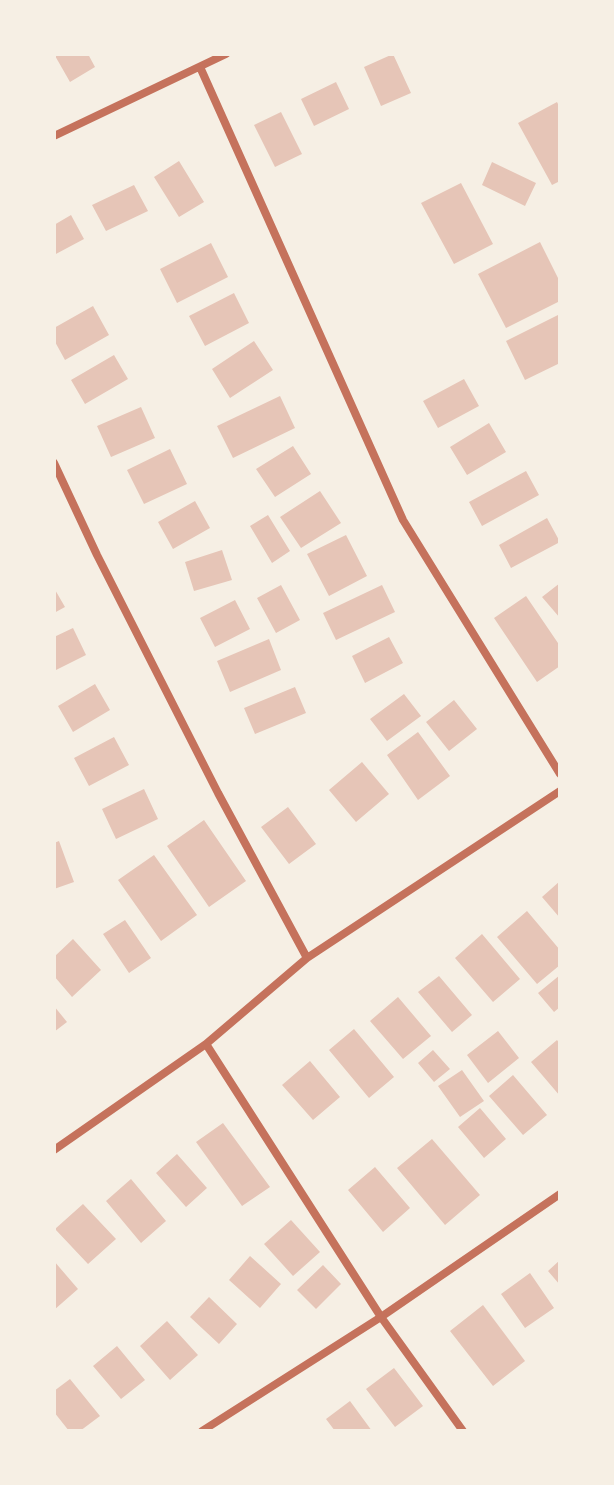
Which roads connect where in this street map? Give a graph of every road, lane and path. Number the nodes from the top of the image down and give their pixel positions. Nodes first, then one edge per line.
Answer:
1 (226, 54) edge
2 (200, 67) junction
3 (54, 136) edge
4 (54, 463) edge
5 (560, 774) edge
6 (560, 791) edge
7 (307, 958) junction
8 (206, 1044) junction
9 (54, 1150) edge
10 (560, 1194) edge
11 (381, 1317) junction
12 (202, 1431) edge
13 (463, 1431) edge

1 - 2 street
2 - 3 street
2 - 5 street
4 - 7 street
6 - 7 street
7 - 8 street
8 - 9 street
8 - 11 street
10 - 11 street
11 - 12 street
11 - 13 street

